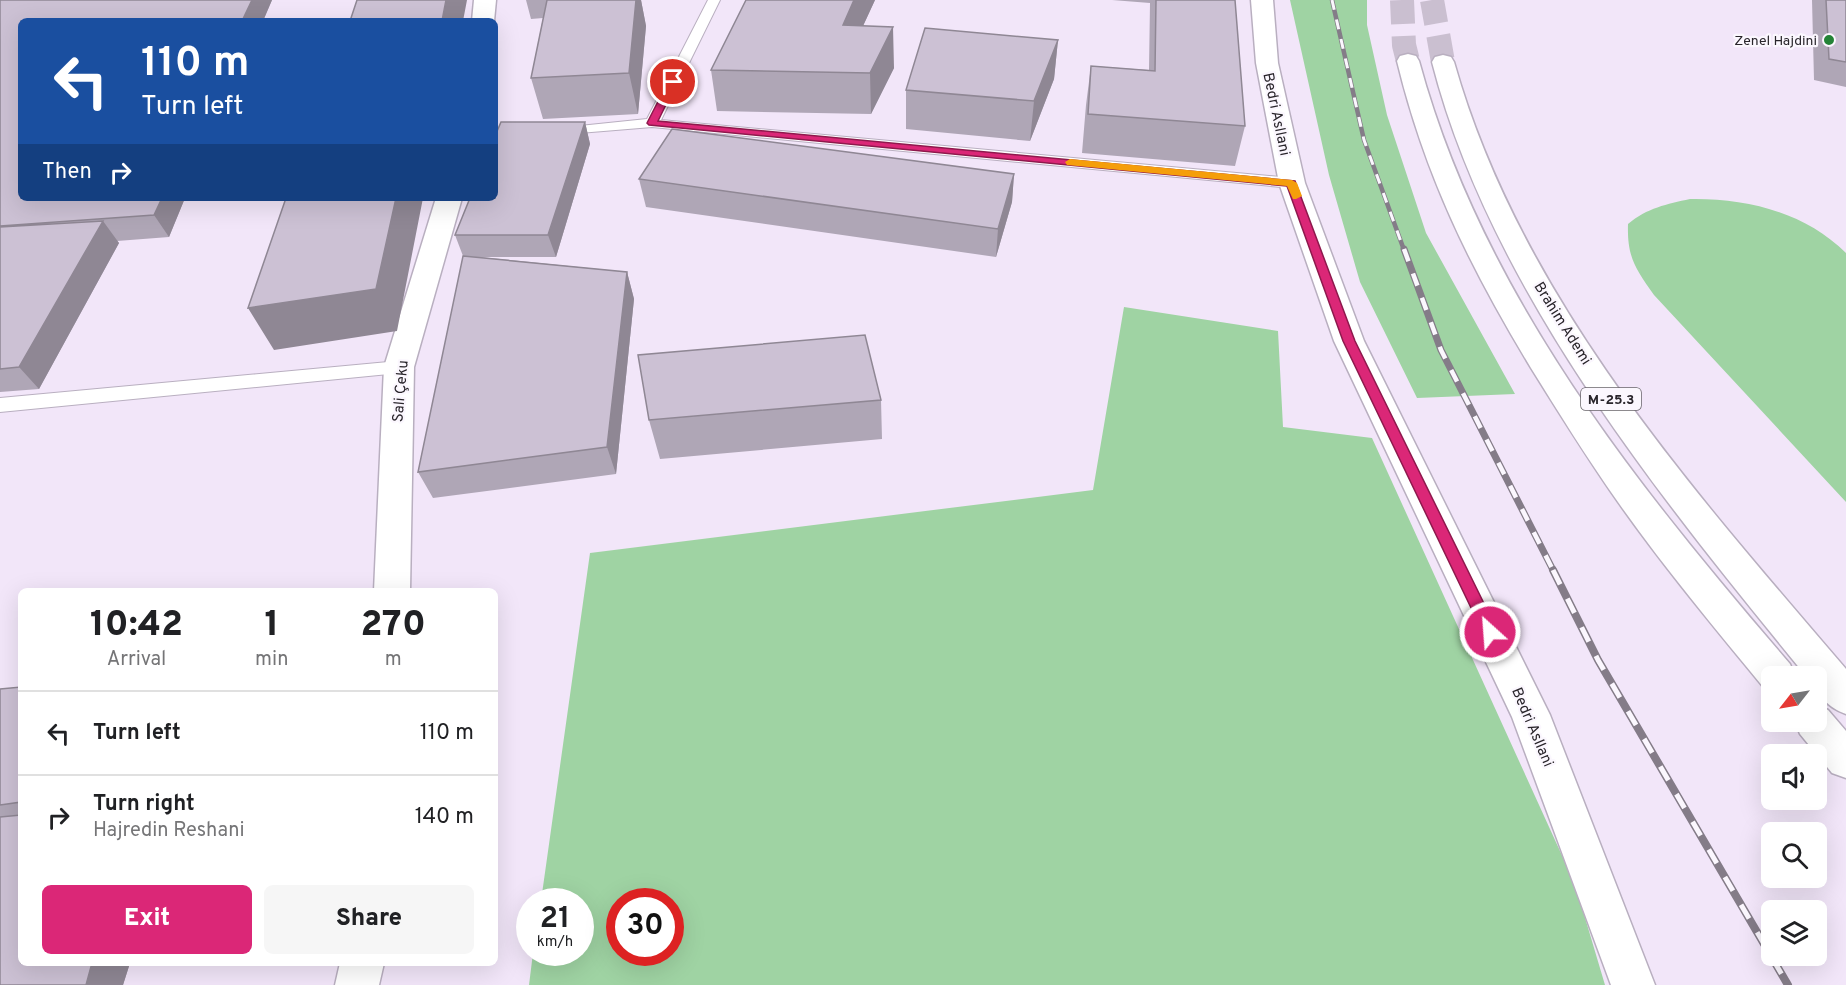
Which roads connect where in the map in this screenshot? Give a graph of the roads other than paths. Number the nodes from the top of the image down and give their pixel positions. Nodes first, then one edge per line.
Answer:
1 (485, 0) edge
2 (714, 0) edge
3 (1262, 0) edge
4 (483, 18) edge
5 (1408, 61) tunnel mouth
6 (1443, 62) tunnel mouth
7 (652, 123) junction
8 (540, 134) edge
9 (1292, 183) junction
10 (448, 201) edge
11 (399, 368) junction
12 (0, 405) edge
13 (392, 588) edge
14 (1769, 666) edge
15 (1846, 697) edge
16 (1822, 732) edge
17 (1846, 760) edge
18 (361, 966) edge
19 (357, 985) edge
20 (1634, 985) edge

1 - 4 street
2 - 7 lane
3 - 9 street, Bedri Asllani
5 - 14 street, M-25.3
6 - 15 street, Brahim Ademi / M-25.3
7 - 8 lane
7 - 9 lane
9 - 20 street, Bedri Asllani
10 - 11 street, Sali Çeku
11 - 12 lane
11 - 13 street, Sali Çeku
16 - 17 street
18 - 19 street

